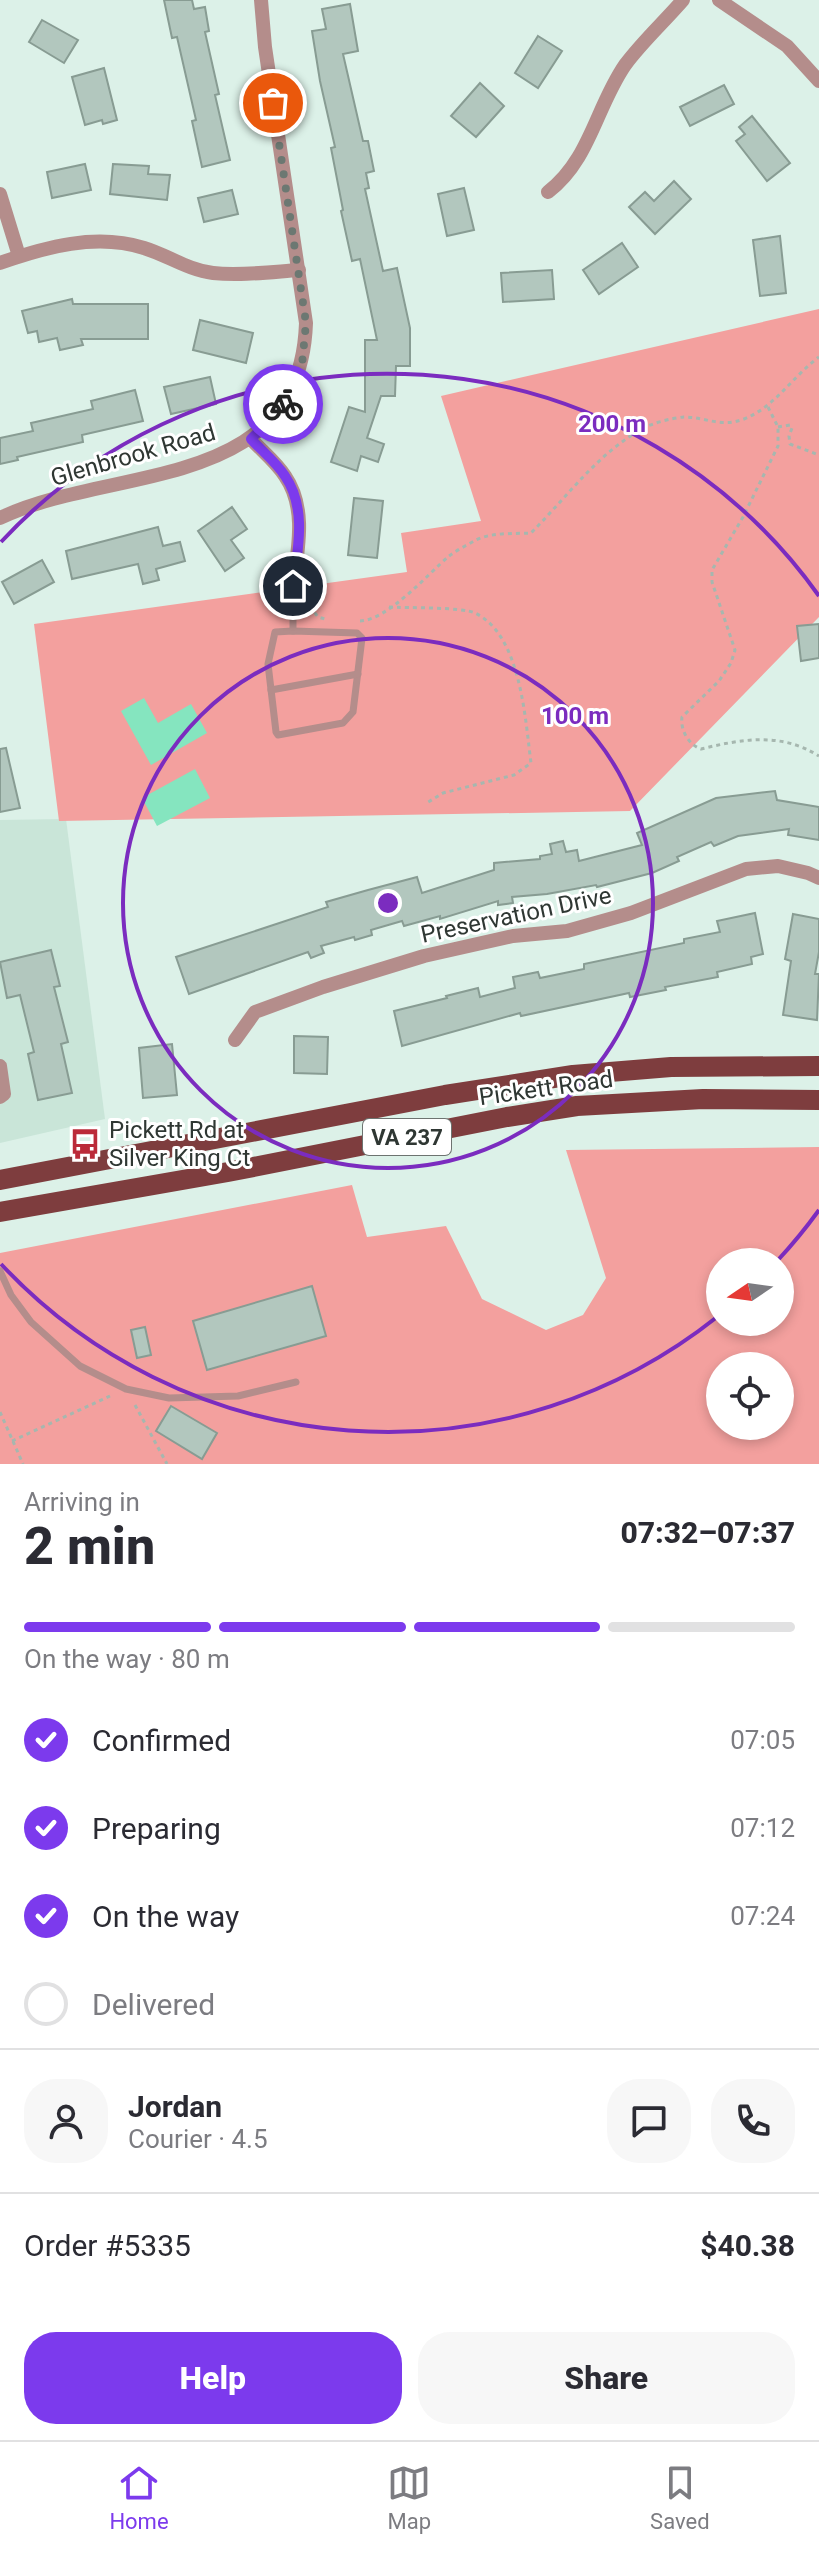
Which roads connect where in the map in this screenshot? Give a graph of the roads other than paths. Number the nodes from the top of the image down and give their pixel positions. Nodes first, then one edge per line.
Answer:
1 (261, 0) edge
2 (683, 0) edge
3 (719, 0) edge
4 (819, 81) edge
5 (548, 192) dead end
6 (0, 194) edge
7 (19, 256) junction
8 (0, 263) edge
9 (299, 270) junction
10 (251, 439) junction
11 (0, 518) edge
12 (293, 586) joint
13 (293, 631) junction
14 (358, 674) junction
15 (271, 690) junction
16 (819, 878) edge
17 (235, 1040) dead end
18 (0, 1066) edge
19 (819, 1066) edge
20 (0, 1097) edge
21 (819, 1100) edge
22 (0, 1180) edge
23 (0, 1212) edge
24 (0, 1271) edge
25 (296, 1382) dead end

1 - 9 street, Glenbrook Road
2 - 5 street
3 - 4 street
6 - 7 street
7 - 8 street
7 - 9 street
9 - 10 street, Glenbrook Road
10 - 11 street, Glenbrook Road
10 - 12 street
12 - 13 lane
13 - 14 lane
13 - 15 lane
14 - 15 lane
14 - 15 lane
16 - 17 street, Preservation Drive
18 - 20 street
19 - 22 main road, Pickett Road / VA 237
21 - 23 main road, Pickett Road / VA 237
24 - 25 lane

